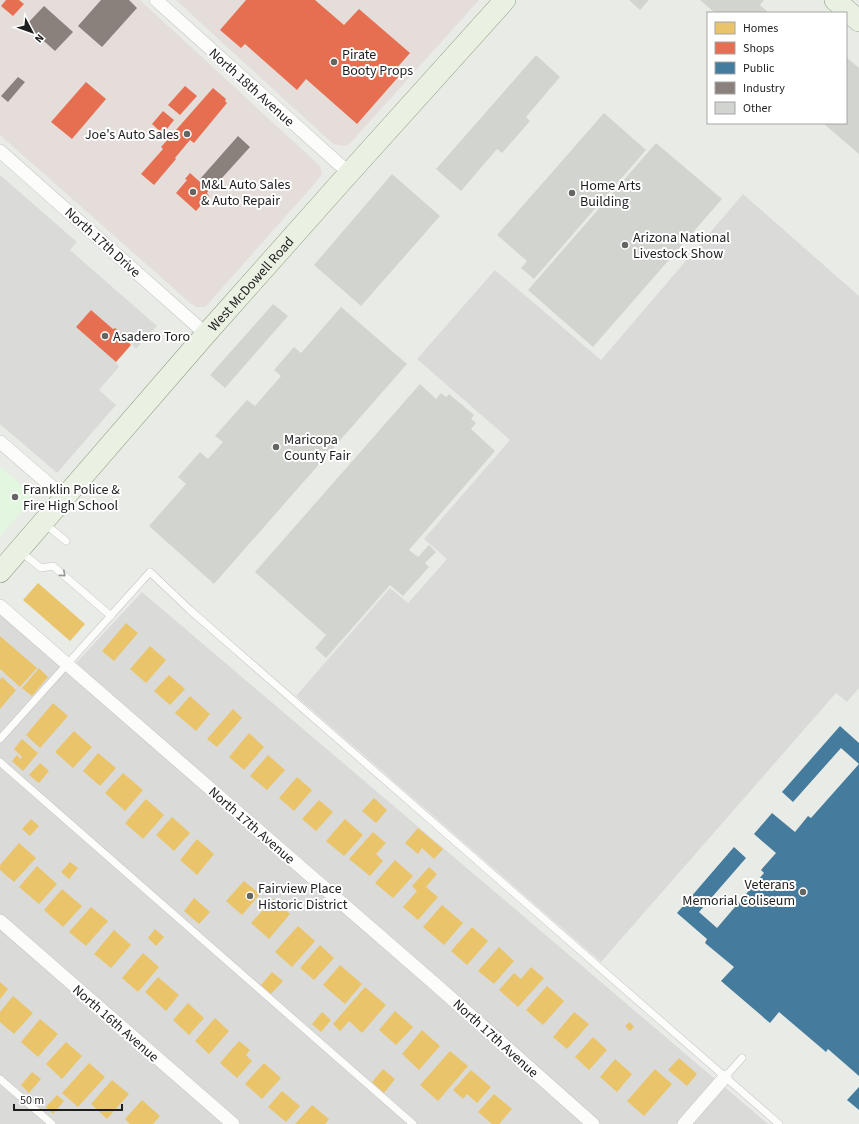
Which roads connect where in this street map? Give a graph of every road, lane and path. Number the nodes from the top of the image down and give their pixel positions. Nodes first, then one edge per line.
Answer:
1 (156, 0) edge
2 (505, 0) edge
3 (834, 0) edge
4 (859, 21) edge
5 (0, 151) edge
6 (349, 173) junction
7 (206, 334) junction
8 (0, 442) edge
9 (65, 498) junction
10 (44, 522) junction
11 (66, 541) dead end
12 (19, 551) junction
13 (0, 572) edge
14 (0, 606) edge
15 (111, 616) junction
16 (67, 664) junction
17 (0, 739) edge
18 (0, 762) edge
19 (0, 921) edge
20 (742, 1058) dead end
21 (725, 1077) junction
22 (0, 1079) edge
23 (52, 1124) edge
24 (233, 1124) edge
25 (413, 1124) edge
26 (593, 1124) edge
27 (684, 1124) edge
28 (779, 1124) edge

1 - 6 street, North 18th Avenue
2 - 6 main road, West McDowell Road
3 - 4 main road
5 - 7 street, North 17th Drive
6 - 7 main road, West McDowell Road
7 - 9 main road, West McDowell Road
8 - 9 street
9 - 10 main road, West McDowell Road
10 - 11 lane
10 - 12 main road, West McDowell Road
12 - 13 main road, West McDowell Road
12 -> 15 lane
14 - 16 street, North 17th Avenue
15 - 16 lane
15 - 21 lane
16 - 17 lane
16 - 26 street, North 17th Avenue
18 - 25 lane
19 - 24 street, North 16th Avenue
20 - 21 lane
21 - 27 street
21 - 28 lane
22 - 23 lane

